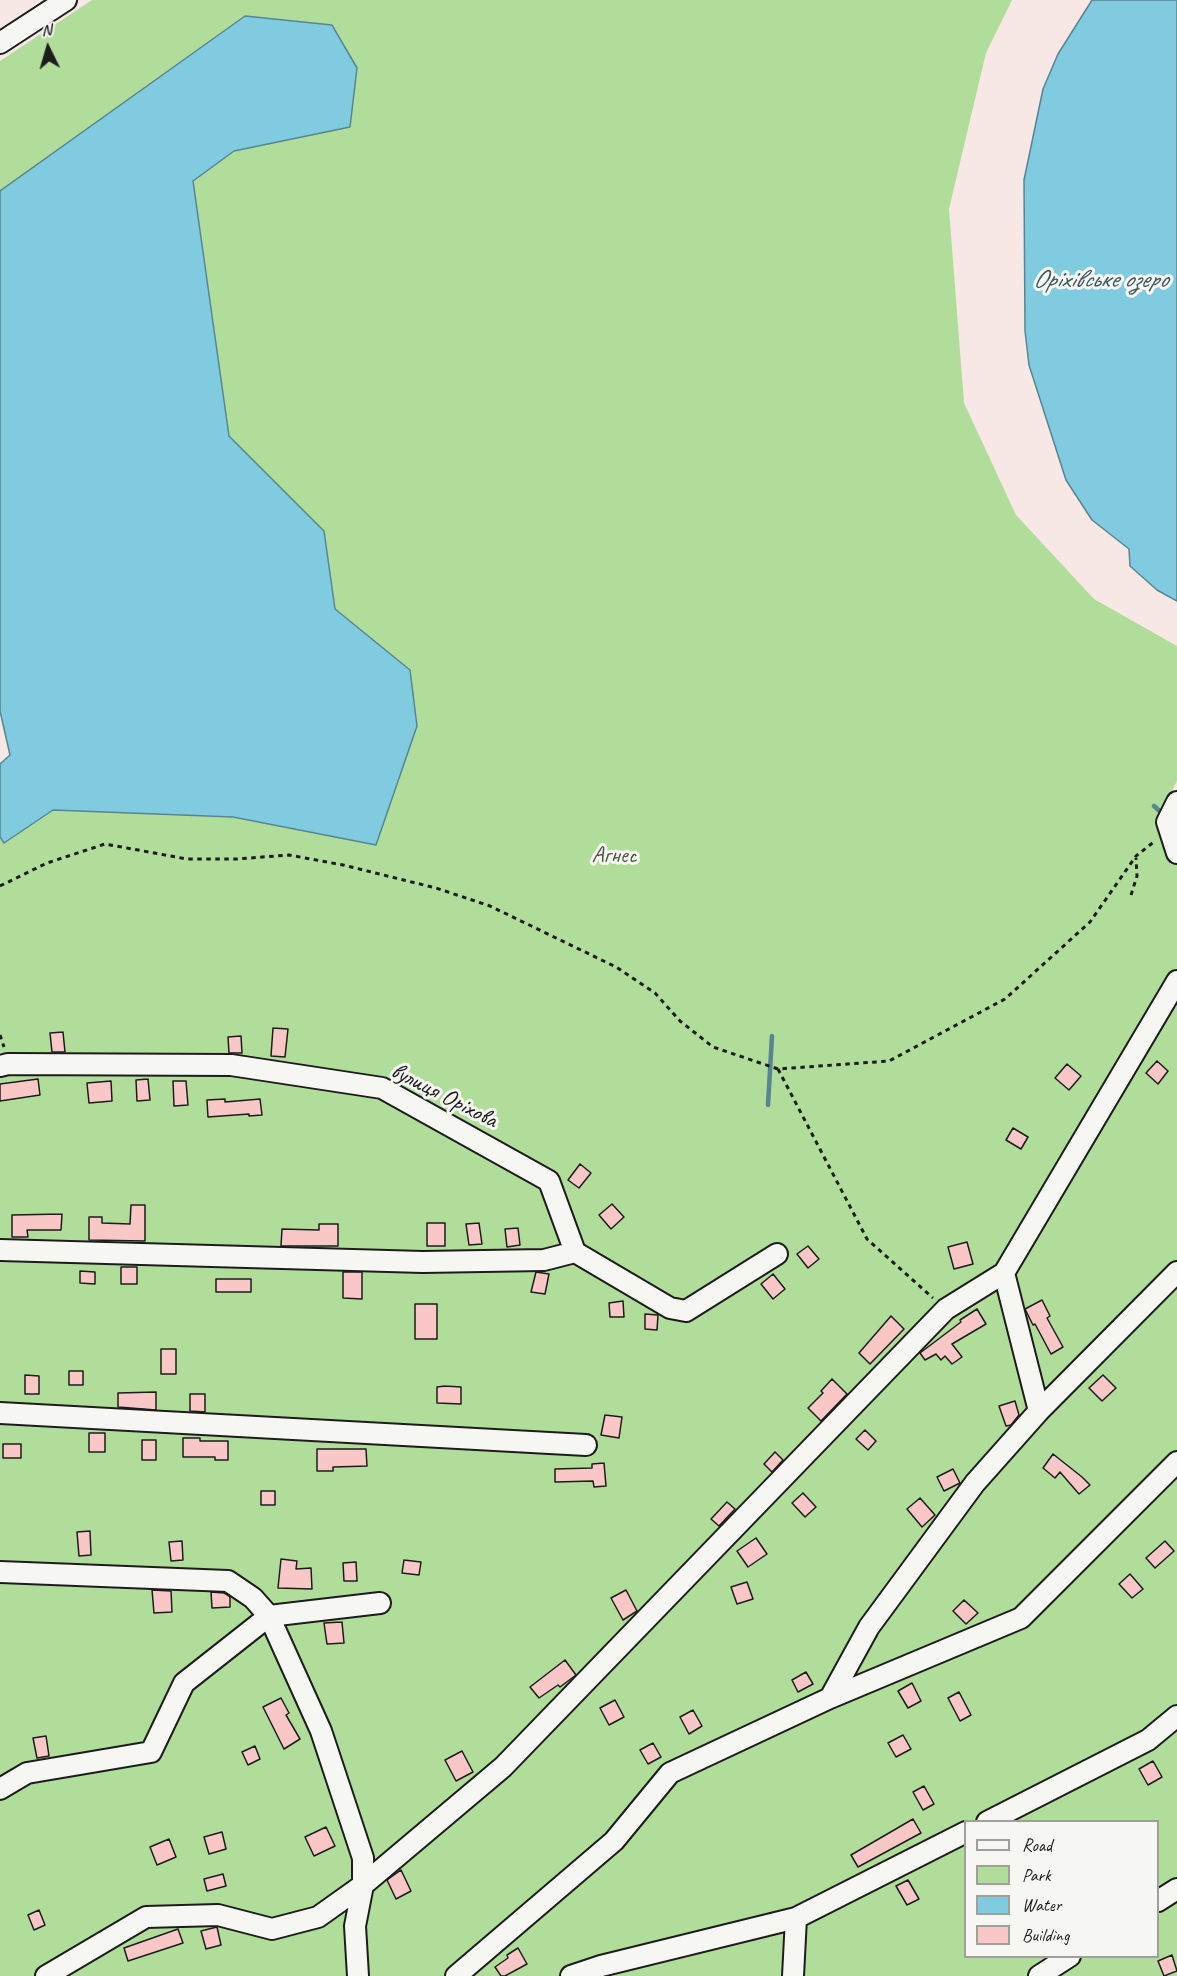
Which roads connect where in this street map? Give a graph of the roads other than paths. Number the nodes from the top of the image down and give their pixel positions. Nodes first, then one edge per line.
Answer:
1 (66, 0) edge
2 (0, 44) edge
3 (1177, 802) edge
4 (1177, 853) edge
5 (1177, 981) edge
6 (0, 1066) edge
7 (0, 1250) edge
8 (575, 1252) junction
9 (777, 1254) dead end
10 (1177, 1272) edge
11 (1004, 1273) junction
12 (1039, 1411) junction
13 (0, 1413) edge
14 (586, 1445) dead end
15 (1177, 1462) edge
16 (0, 1572) edge
17 (380, 1603) dead end
18 (269, 1617) junction
19 (830, 1698) junction
20 (1177, 1716) edge
21 (0, 1789) edge
22 (989, 1820) edge
23 (964, 1833) edge
24 (363, 1885) junction
25 (1177, 1889) edge
26 (1159, 1901) edge
27 (796, 1918) junction
28 (1067, 1958) edge
29 (46, 1976) edge
30 (358, 1976) edge
31 (456, 1976) edge
32 (571, 1976) edge
33 (794, 1976) edge
34 (1039, 1976) edge

1 - 2 street
3 - 4 street
5 - 11 street
6 - 8 street, вулиця Оріхова
7 - 8 street
8 - 9 street
10 - 12 street
11 - 12 street
11 - 24 street
12 - 19 street
13 - 14 street
15 - 19 street
16 - 18 street
17 - 18 street
18 - 21 street
18 - 24 street
19 - 31 street
20 - 22 street
23 - 27 street
24 - 29 street
24 - 30 street
25 - 26 street
27 - 32 street
27 - 33 street
28 - 34 street

